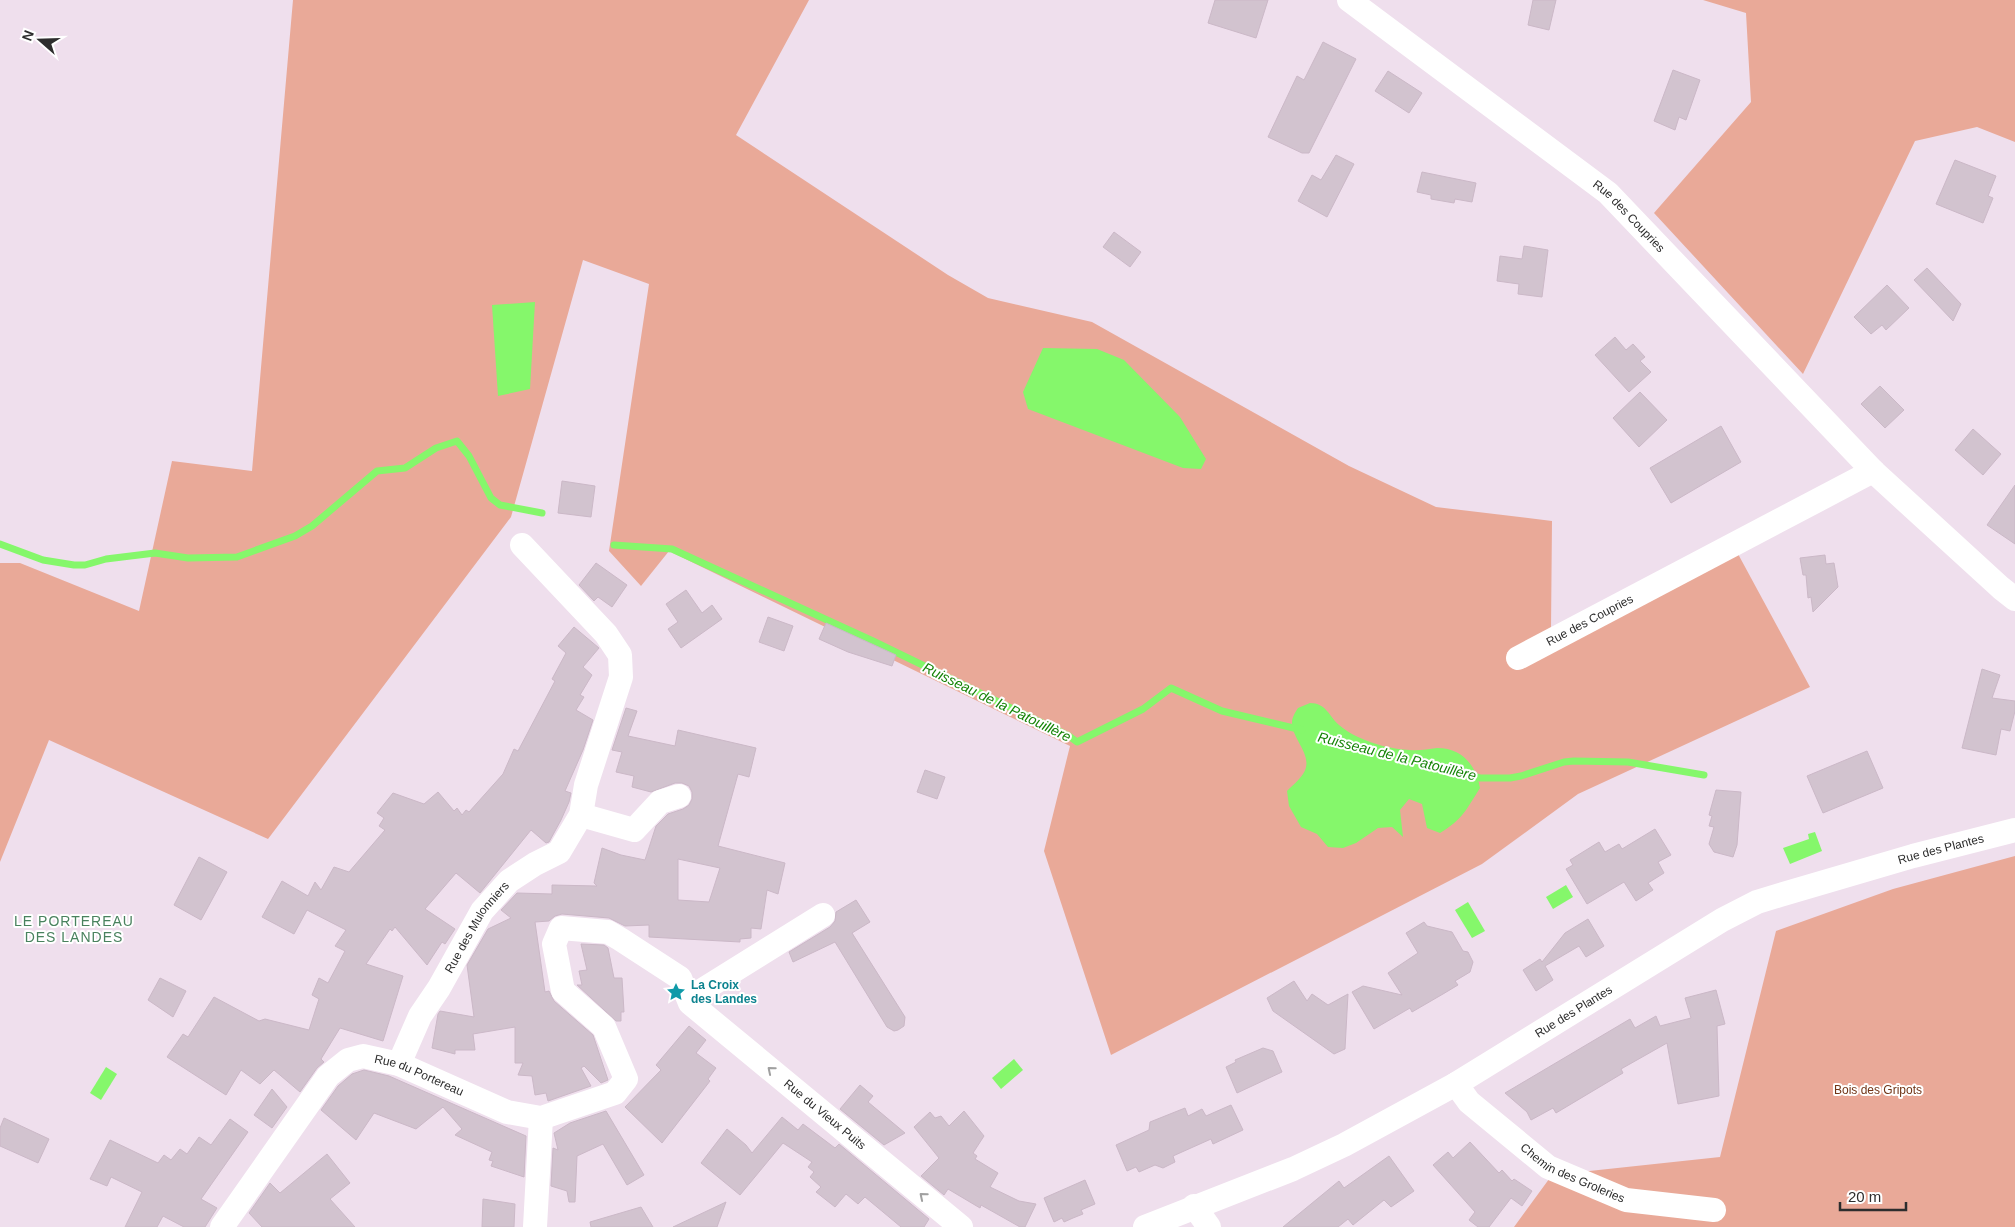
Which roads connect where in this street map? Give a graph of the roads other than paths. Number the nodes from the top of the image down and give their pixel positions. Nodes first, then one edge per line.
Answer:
1 (1349, 0) edge
2 (1873, 471) junction
3 (522, 545) dead end
4 (2015, 599) edge
5 (1518, 658) dead end
6 (679, 796) dead end
7 (581, 815) junction
8 (2015, 830) edge
9 (823, 915) dead end
10 (696, 997) junction
11 (399, 1064) junction
12 (1456, 1084) junction
13 (541, 1118) junction
14 (1194, 1206) junction
15 (1714, 1210) dead end
16 (222, 1227) edge
17 (535, 1227) edge
18 (961, 1227) edge
19 (1145, 1227) edge
20 (1209, 1227) edge

1 - 2 street, Rue des Coupries
2 - 4 street, Rue des Coupries
2 - 5 street, Rue des Coupries
3 - 7 street, Rue des Mulonniers
6 - 7 street
7 - 11 street, Rue des Mulonniers
8 - 12 street, Rue des Plantes
9 - 10 street
10 - 13 street, Rue du Portereau
18 -> 10 street, Rue du Vieux Puits
11 - 13 street, Rue du Portereau
11 - 16 street, Rue du Portereau
12 - 14 street, Rue des Plantes
12 - 15 street, Chemin des Groleries
13 - 17 street
14 - 19 street, Rue des Plantes
14 - 20 street

